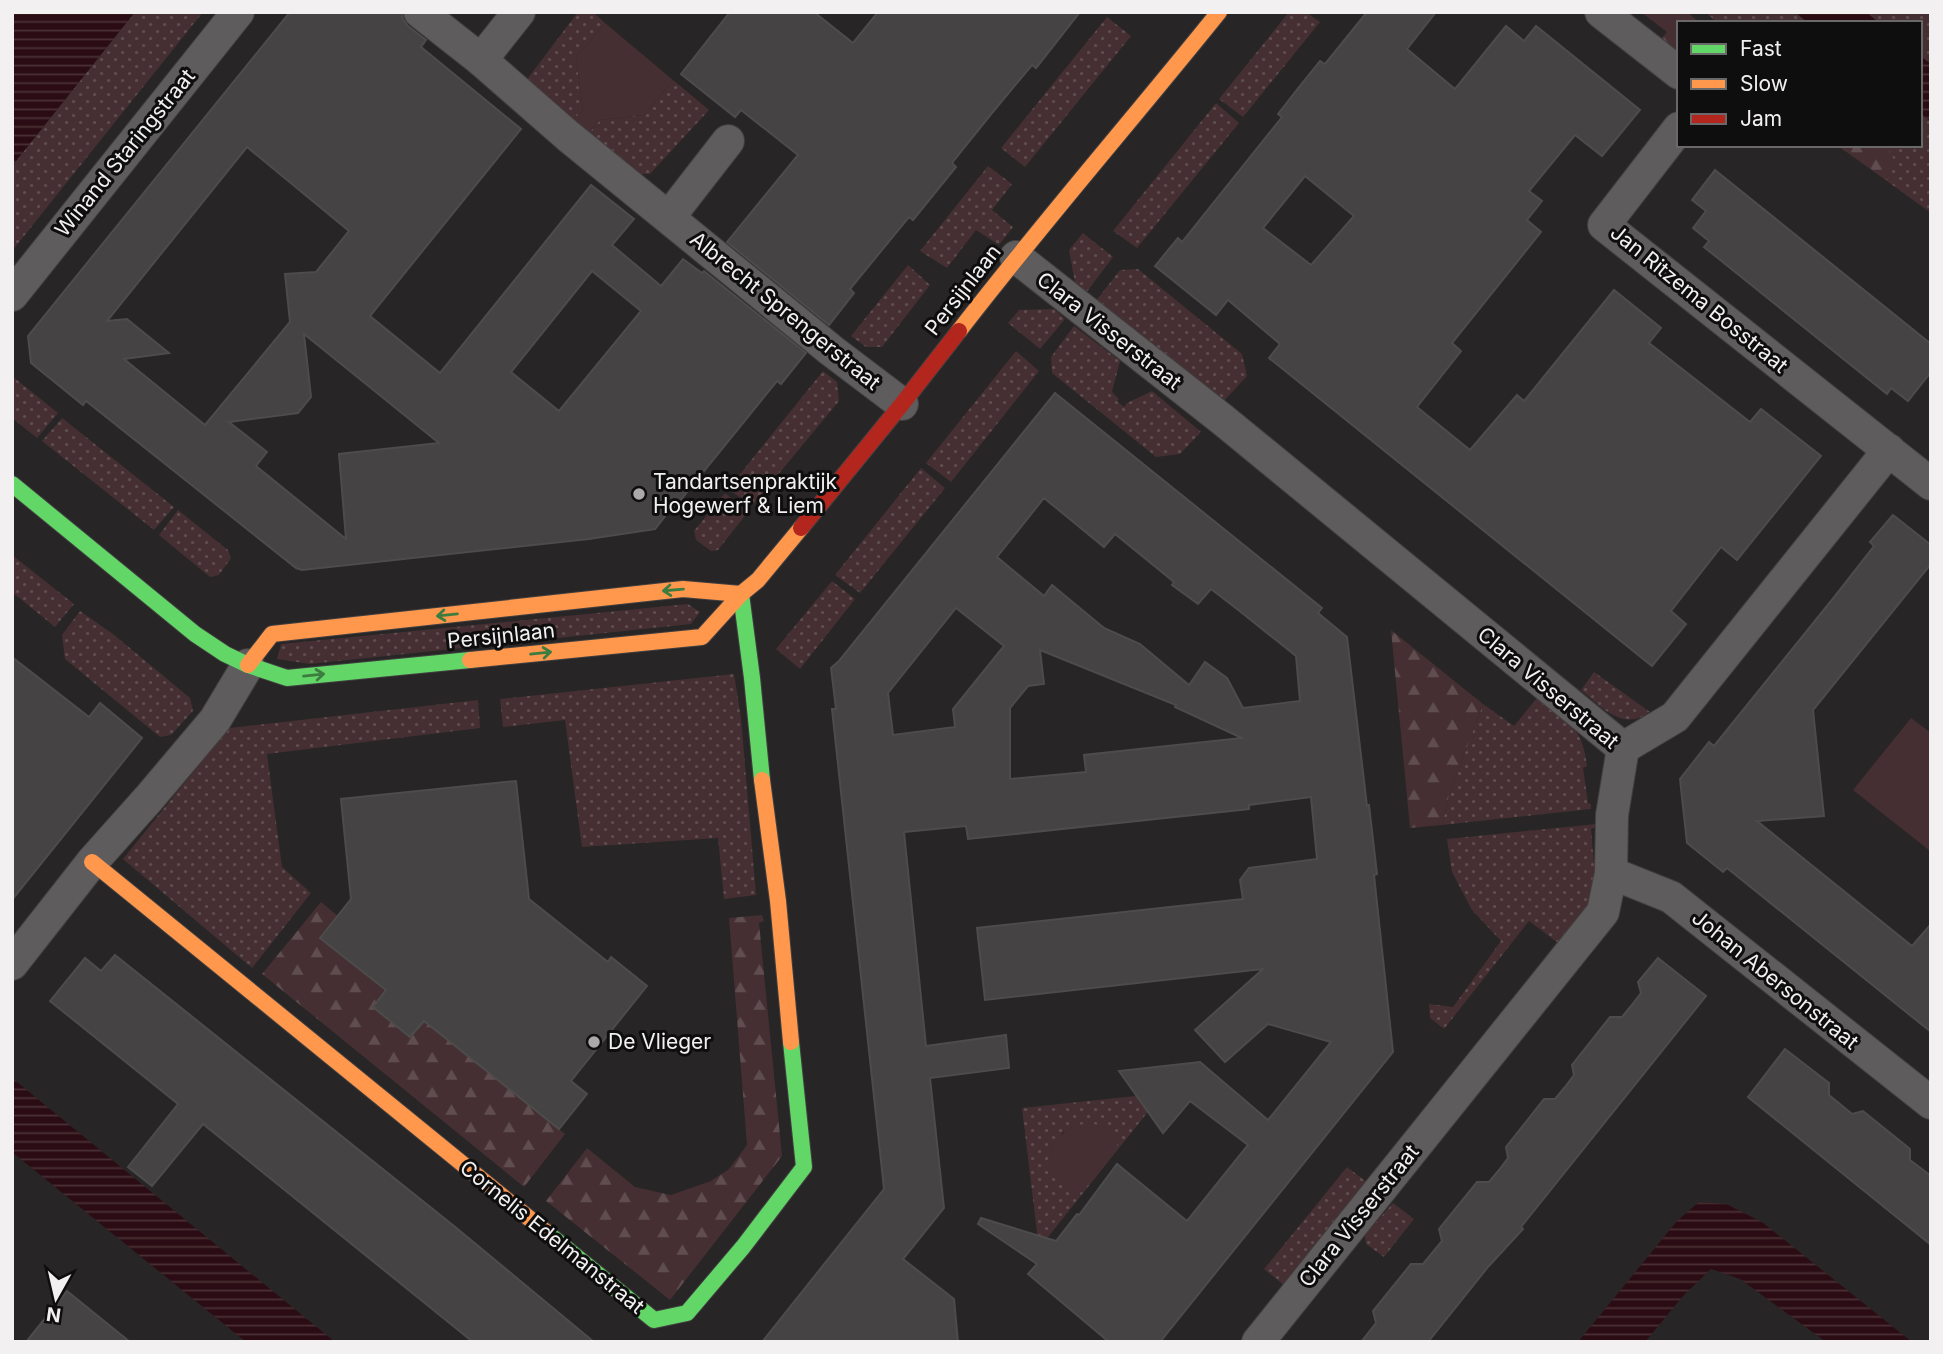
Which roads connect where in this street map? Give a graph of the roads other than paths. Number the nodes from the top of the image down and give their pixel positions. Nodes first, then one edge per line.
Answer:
1 (238, 12) edge
2 (420, 12) edge
3 (519, 12) edge
4 (1219, 12) edge
5 (1601, 12) edge
6 (481, 60) junction
7 (1677, 71) edge
8 (1677, 131) edge
9 (728, 141) dead end
10 (669, 217) junction
11 (1016, 257) junction
12 (12, 295) edge
13 (902, 404) junction
14 (1889, 450) junction
15 (12, 484) edge
16 (1931, 484) edge
17 (741, 594) junction
18 (248, 665) junction
19 (1623, 748) junction
20 (92, 862) junction
21 (1611, 873) junction
22 (12, 964) edge
23 (1931, 1103) edge
24 (1258, 1342) edge

1 - 12 street, Winand Staringstraat
2 - 6 street, Albrecht Sprengerstraat
3 - 6 street
4 - 11 street, Persijnlaan
5 - 7 street
6 - 10 street, Albrecht Sprengerstraat
8 - 14 street, Jan Ritzema Bosstraat
9 - 10 street, Albrecht Sprengerstraat
10 - 13 street, Albrecht Sprengerstraat
11 - 13 street, Persijnlaan
11 - 19 street, Clara Visserstraat
13 - 17 street, Persijnlaan
14 - 16 street, Jan Ritzema Bosstraat
14 - 19 street
15 - 18 street, Persijnlaan
17 -> 18 street, Persijnlaan
18 -> 17 street, Persijnlaan
17 - 20 street, Cornelis Edelmanstraat
18 - 20 street
19 - 21 street, Clara Visserstraat
20 - 22 street
21 - 23 street, Johan Abersonstraat
21 - 24 street, Clara Visserstraat

